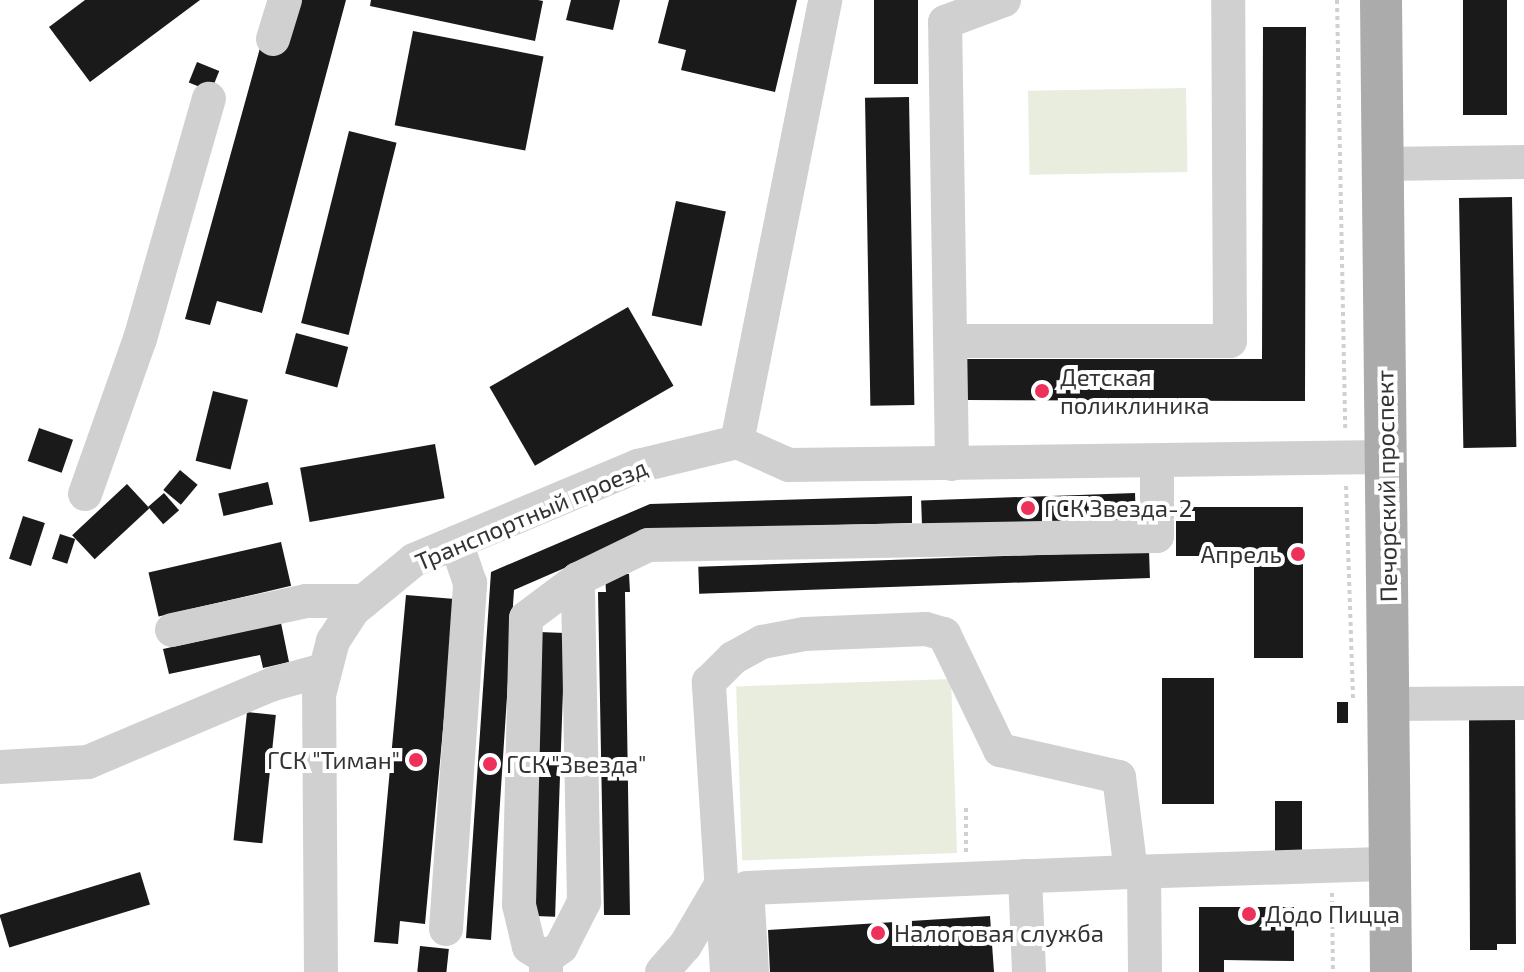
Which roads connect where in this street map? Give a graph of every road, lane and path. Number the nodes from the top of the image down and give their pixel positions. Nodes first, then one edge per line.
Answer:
1 (285, 0) edge
2 (825, 0) edge
3 (1004, 0) edge
4 (1228, 0) edge
5 (1381, 0) edge
6 (966, 7) edge
7 (273, 39) dead end
8 (209, 99) dead end
9 (1524, 162) edge
10 (1383, 164) junction
11 (950, 341) junction
12 (737, 442) junction
13 (1385, 457) junction
14 (1157, 462) junction
15 (952, 464) junction
16 (85, 494) dead end
17 (456, 542) junction
18 (578, 579) junction
19 (364, 601) junction
20 (172, 630) dead end
21 (324, 670) junction
22 (1524, 703) edge
23 (1389, 704) junction
24 (0, 767) edge
25 (966, 804) dead end
26 (1390, 864) junction
27 (1138, 872) junction
28 (1025, 876) junction
29 (966, 878) junction
30 (722, 883) junction
31 (446, 929) dead end
32 (546, 965) edge
33 (321, 972) edge
34 (662, 972) edge
35 (727, 972) edge
36 (752, 972) edge
37 (1029, 972) edge
38 (1145, 972) edge
39 (1391, 972) edge

1 - 7 street
2 - 12 street
3 - 6 street
4 - 11 street
5 - 10 main road, Печорский проспект
6 - 11 street
8 - 16 street
9 - 10 street
10 - 13 main road, Печорский проспект
11 - 15 street
12 - 15 street
12 - 17 street, Транспортный проезд
13 - 14 street
13 - 23 main road, Печорский проспект
14 - 15 street
14 - 18 street
17 - 19 street, Транспортный проезд
17 - 31 street
18 - 32 street
18 - 32 street
19 - 20 street
19 - 21 street, Транспортный проезд
21 - 24 street
21 - 33 street, Транспортный проезд
22 - 23 street
23 - 26 main road, Печорский проспект
25 - 29 path
26 - 27 street
26 - 39 main road, Печорский проспект
27 - 28 street
27 - 30 street
27 - 38 street
28 - 29 street
28 - 37 street
29 - 36 street
30 - 34 street
30 - 35 street

